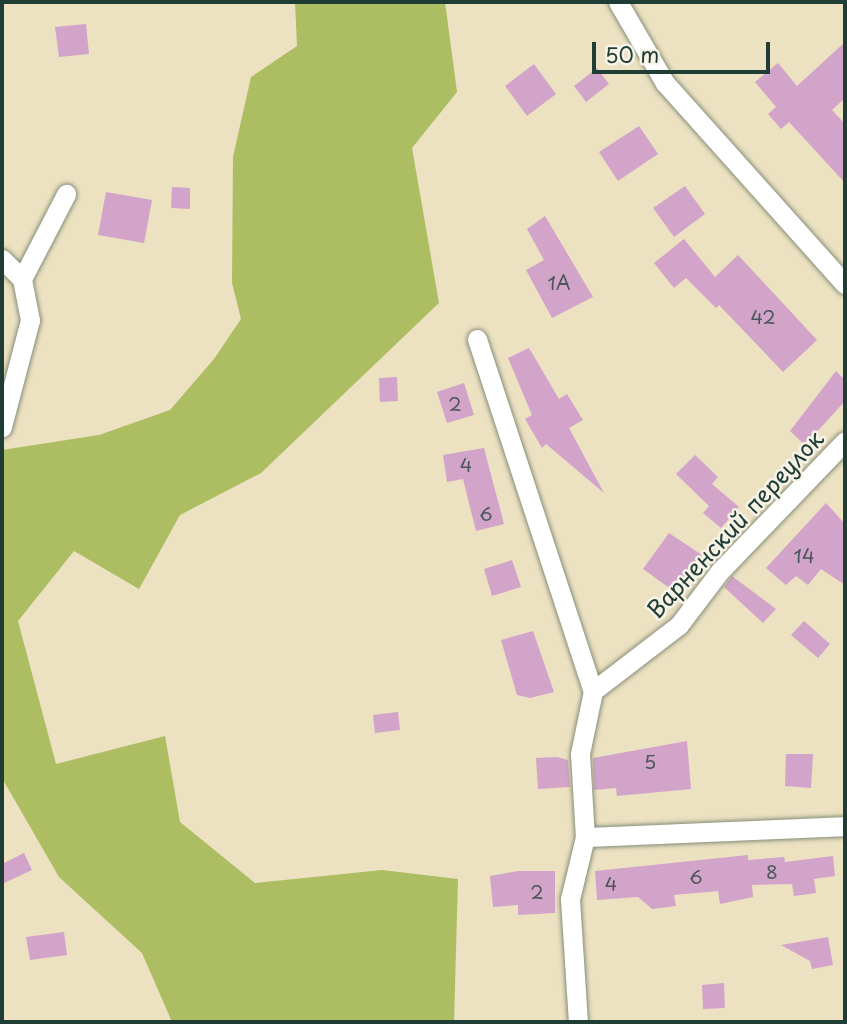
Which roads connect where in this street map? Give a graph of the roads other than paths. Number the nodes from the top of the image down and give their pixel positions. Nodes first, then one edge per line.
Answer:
1 (618, 2) edge
2 (66, 194) dead end
3 (2, 259) edge
4 (22, 279) junction
5 (845, 284) edge
6 (477, 339) dead end
7 (2, 427) edge
8 (845, 441) edge
9 (593, 691) junction
10 (845, 826) edge
11 (585, 837) junction
12 (578, 1022) edge

1 - 5 street
2 - 4 street
3 - 4 street
4 - 7 street
6 - 9 street
8 - 9 street, Варненский переулок
9 - 11 street
10 - 11 street
11 - 12 street

